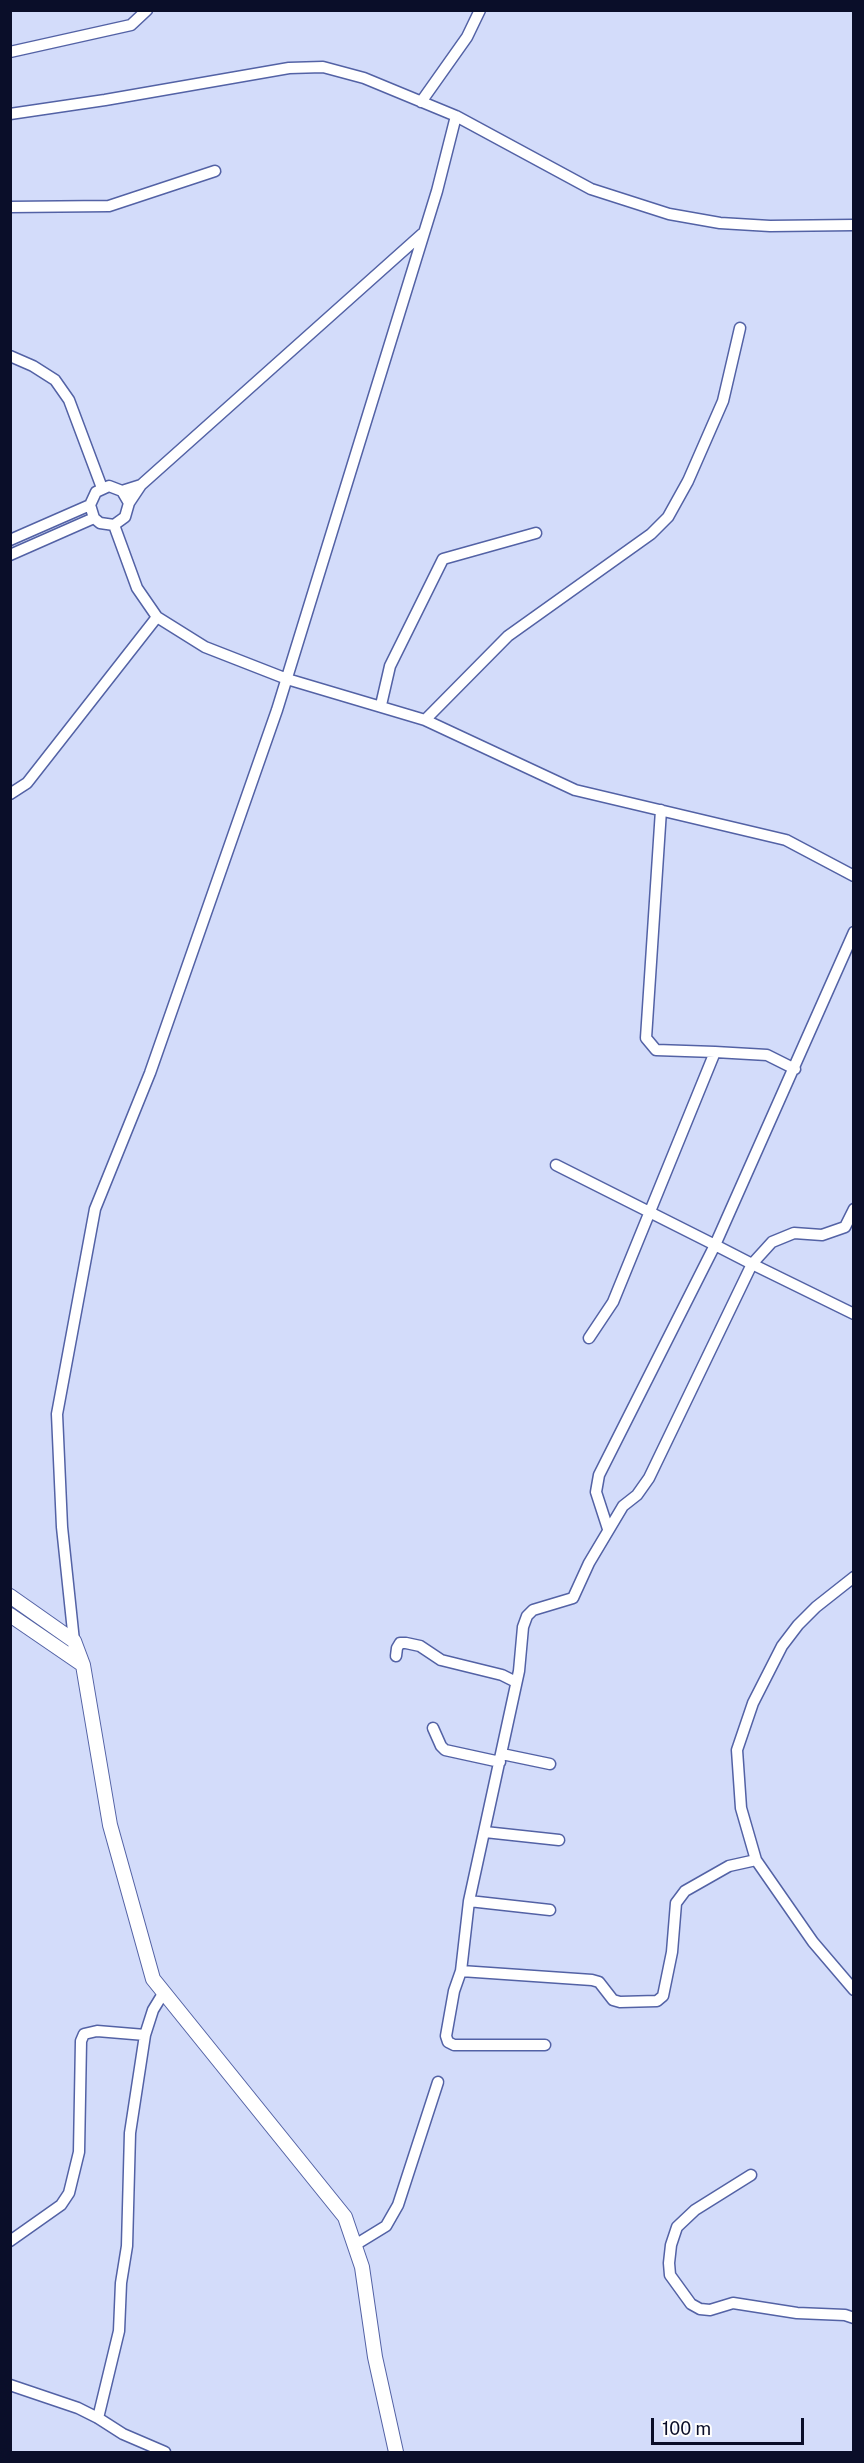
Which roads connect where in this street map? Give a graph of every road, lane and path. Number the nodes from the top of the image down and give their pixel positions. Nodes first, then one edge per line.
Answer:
1 (147, 10) edge
2 (480, 10) edge
3 (10, 52) edge
4 (422, 102) junction
5 (10, 114) edge
6 (456, 116) junction
7 (215, 171) dead end
8 (10, 207) edge
9 (854, 225) edge
10 (423, 233) junction
11 (740, 328) dead end
12 (10, 356) edge
13 (141, 485) junction
14 (102, 488) junction
15 (122, 491) junction
16 (129, 503) junction
17 (90, 504) junction
18 (94, 518) junction
19 (114, 525) junction
20 (536, 533) dead end
21 (10, 540) edge
22 (10, 555) edge
23 (158, 617) junction
24 (287, 679) junction
25 (381, 705) junction
26 (425, 720) junction
27 (10, 794) edge
28 (661, 810) junction
29 (854, 876) edge
30 (854, 932) edge
31 (715, 1052) junction
32 (795, 1069) junction
33 (556, 1165) dead end
34 (854, 1209) edge
35 (651, 1212) junction
36 (715, 1245) junction
37 (753, 1264) junction
38 (854, 1314) edge
39 (589, 1338) dead end
40 (608, 1529) junction
41 (854, 1577) edge
42 (10, 1596) edge
43 (13, 1622) edge
44 (74, 1641) junction
45 (396, 1656) dead end
46 (83, 1665) junction
47 (516, 1682) junction
48 (433, 1728) dead end
49 (501, 1758) junction
50 (550, 1764) dead end
51 (485, 1832) junction
52 (559, 1840) dead end
53 (756, 1860) junction
54 (469, 1901) junction
55 (550, 1910) dead end
56 (460, 1971) junction
57 (854, 1990) edge
58 (164, 1992) junction
59 (145, 2035) junction
60 (545, 2045) dead end
61 (438, 2082) dead end
62 (751, 2175) dead end
63 (10, 2241) edge
64 (355, 2245) junction
65 (854, 2318) edge
66 (10, 2385) edge
67 (98, 2418) junction
68 (165, 2452) edge
69 (396, 2452) edge

1 - 3 street
2 - 4 street
4 - 5 street
4 - 6 street
6 - 9 street
6 - 10 street
7 - 8 street
10 - 13 street
10 - 24 street
11 - 26 street
12 - 14 street
13 - 15 street
13 - 16 street
14 - 15 street
14 - 17 street
15 - 16 street
16 - 19 street
17 - 18 street
17 - 21 street
18 - 19 street
18 - 22 street
19 - 23 street
20 - 25 street
23 - 24 street
23 - 27 street
24 - 25 street
24 - 44 street
25 - 26 street
26 - 28 street
28 - 29 street
28 - 31 street
30 - 32 street
31 - 32 street
31 - 35 street
32 - 36 street
33 - 35 street
34 - 37 street
35 - 36 street
35 - 39 street
36 - 37 street
36 - 40 street
37 - 38 street
37 - 40 street
40 - 47 street
41 - 53 street
42 - 44 main road
43 - 46 main road
44 - 46 main road
45 - 47 street
46 - 58 main road
47 - 49 street
48 - 49 street
49 - 50 street
49 - 51 street
51 - 52 street
51 - 54 street
53 - 56 street
53 - 57 street
54 - 55 street
54 - 56 street
56 - 60 street
58 - 59 street
58 - 64 main road
59 - 63 street
59 - 67 street
61 - 64 street
62 - 65 street
64 - 69 main road
66 - 67 street
67 - 68 street

